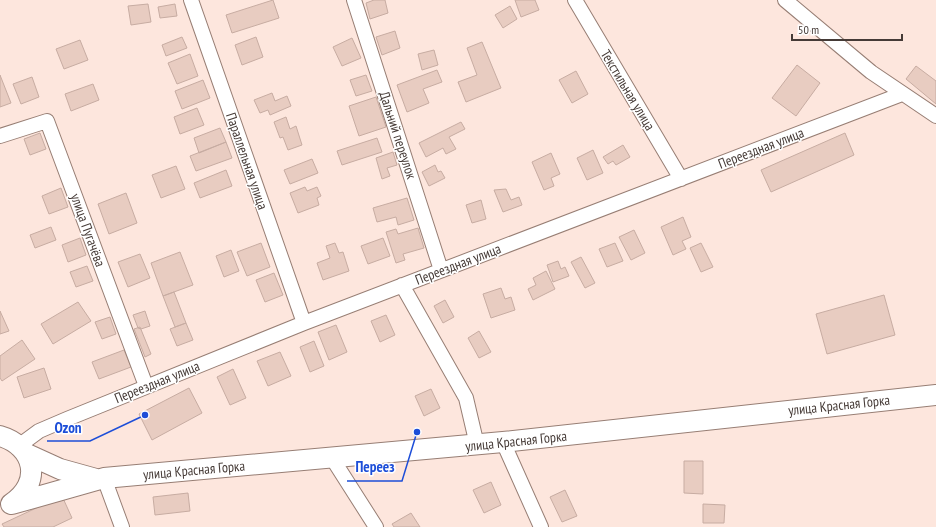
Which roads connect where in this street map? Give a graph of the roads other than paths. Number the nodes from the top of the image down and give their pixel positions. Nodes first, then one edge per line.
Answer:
1 (191, 0) edge
2 (354, 0) edge
3 (575, 0) edge
4 (785, 0) edge
5 (902, 94) junction
6 (936, 116) edge
7 (0, 136) edge
8 (681, 179) junction
9 (441, 270) junction
10 (402, 285) junction
11 (304, 323) junction
12 (146, 386) junction
13 (936, 395) edge
14 (0, 436) edge
15 (503, 442) junction
16 (477, 445) junction
17 (23, 450) junction
18 (332, 458) junction
19 (100, 479) junction
20 (6, 506) edge
21 (122, 527) edge
22 (376, 527) edge
23 (541, 527) edge

1 - 11 street, Параллельная улица
2 - 9 street, Дальний переулок
3 - 8 street, Текстильная улица
4 - 5 street
5 - 6 street
5 - 8 street, Переездная улица
7 - 12 street, улица Пугачёва
8 - 9 street, Переездная улица
9 - 10 street, Переездная улица
10 - 11 street, Переездная улица
10 - 16 street
11 - 12 street, Переездная улица
12 - 17 street, Переездная улица
13 - 15 street, улица Красная Горка
14 - 17 street
15 - 16 street, улица Красная Горка
15 - 23 street
16 - 18 street, улица Красная Горка
17 - 19 street
17 - 20 street
18 - 19 street, улица Красная Горка
18 - 22 street
19 - 20 street
19 - 21 street

